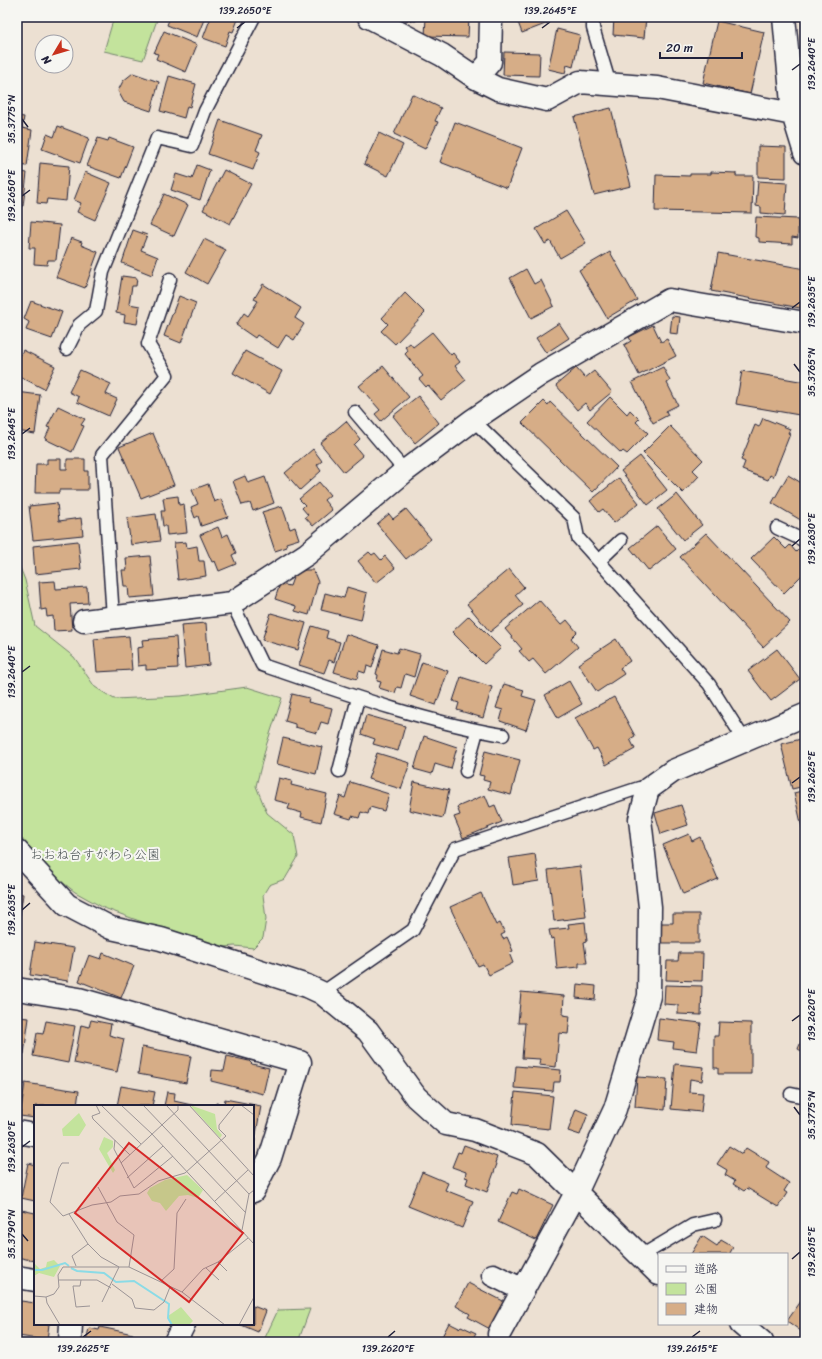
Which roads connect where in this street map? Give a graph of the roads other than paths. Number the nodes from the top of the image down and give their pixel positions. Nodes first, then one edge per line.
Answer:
1 (254, 17) edge
2 (369, 17) edge
3 (491, 17) edge
4 (593, 17) edge
5 (784, 17) edge
6 (476, 78) junction
7 (610, 85) junction
8 (793, 114) junction
9 (805, 153) edge
10 (170, 279) dead end
11 (805, 323) edge
12 (66, 348) dead end
13 (355, 412) dead end
14 (473, 420) junction
15 (405, 471) junction
16 (776, 528) dead end
17 (620, 540) dead end
18 (805, 541) edge
19 (599, 560) junction
20 (232, 603) junction
21 (113, 617) junction
22 (84, 621) dead end
23 (358, 698) junction
24 (805, 714) edge
25 (477, 731) junction
26 (504, 735) dead end
27 (745, 741) junction
28 (339, 771) dead end
29 (466, 771) dead end
30 (648, 789) junction
31 (17, 851) edge
32 (17, 989) edge
33 (322, 993) junction
34 (791, 1094) dead end
35 (805, 1097) edge
36 (17, 1132) edge
37 (34, 1135) edge
38 (256, 1179) edge
39 (576, 1193) junction
40 (715, 1220) dead end
41 (641, 1256) junction
42 (658, 1273) edge
43 (493, 1275) dead end
44 (17, 1277) edge
45 (34, 1280) edge
46 (523, 1290) junction
47 (71, 1325) edge
48 (184, 1325) edge
49 (742, 1325) edge
50 (499, 1334) dead end
51 (70, 1342) edge
52 (175, 1342) edge
53 (762, 1342) edge

1 - 12 lane
2 - 6 street
3 - 6 street
4 - 7 lane
5 - 8 street
6 - 7 street
7 - 8 street
8 - 9 street
10 - 21 lane
11 - 14 street
13 - 15 lane
14 - 15 street
14 - 19 lane
15 - 20 street
16 - 18 lane
17 - 19 lane
19 - 27 lane
20 - 21 street
20 - 23 lane
21 - 22 street
23 - 25 lane
23 - 28 lane
24 - 27 street
25 - 26 lane
25 - 29 lane
27 - 30 street
30 - 33 lane
30 - 39 street
31 - 33 street
32 - 38 street
33 - 39 street
34 - 35 lane
36 - 37 street
39 - 41 street
39 - 46 street
40 - 41 lane
41 - 42 street
43 - 46 street
44 - 45 street
46 - 50 street
47 - 51 street
48 - 52 street
49 - 53 street

